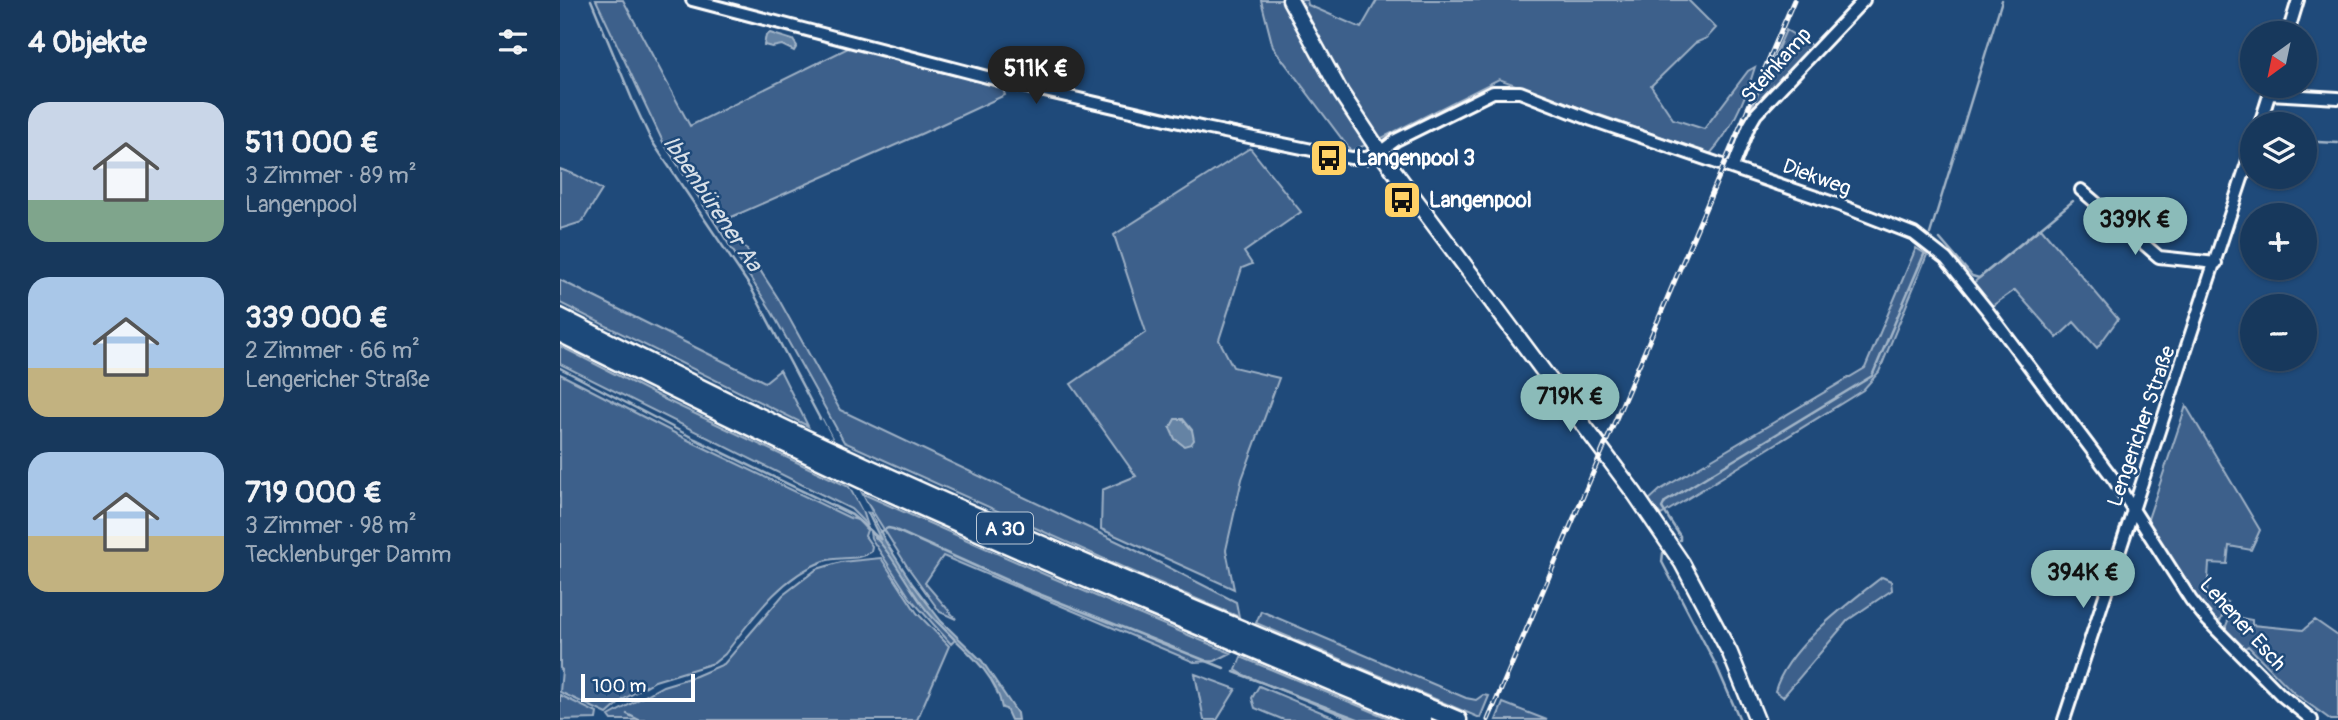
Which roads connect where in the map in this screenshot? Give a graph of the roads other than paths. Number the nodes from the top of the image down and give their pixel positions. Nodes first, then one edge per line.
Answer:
1 (692, 0) edge
2 (1290, 0) edge
3 (1864, 0) edge
4 (2294, 2) edge
5 (2290, 21) edge
6 (2317, 95) edge
7 (2338, 98) edge
8 (1380, 152) junction
9 (1733, 167) junction
10 (2240, 186) edge
11 (2081, 190) dead end
12 (2216, 263) junction
13 (560, 317) edge
14 (560, 333) edge
15 (2133, 510) junction
16 (1423, 720) edge
17 (1458, 720) edge
18 (1757, 720) edge
19 (2064, 720) edge
20 (2312, 720) edge

1 - 8 street
2 - 8 main road
3 - 9 street, Steinkamp
4 - 5 street
6 - 7 street
8 - 9 street, Diekweg
8 - 18 main road
9 - 15 street, Diekweg
10 - 12 street, Lengericher Straße
11 - 12 street
12 - 15 street, Lengericher Straße
13 - 17 highway, A 30
14 - 16 highway, A 30
15 - 19 street, Lengericher Straße
15 - 20 street, Lehener Esch

